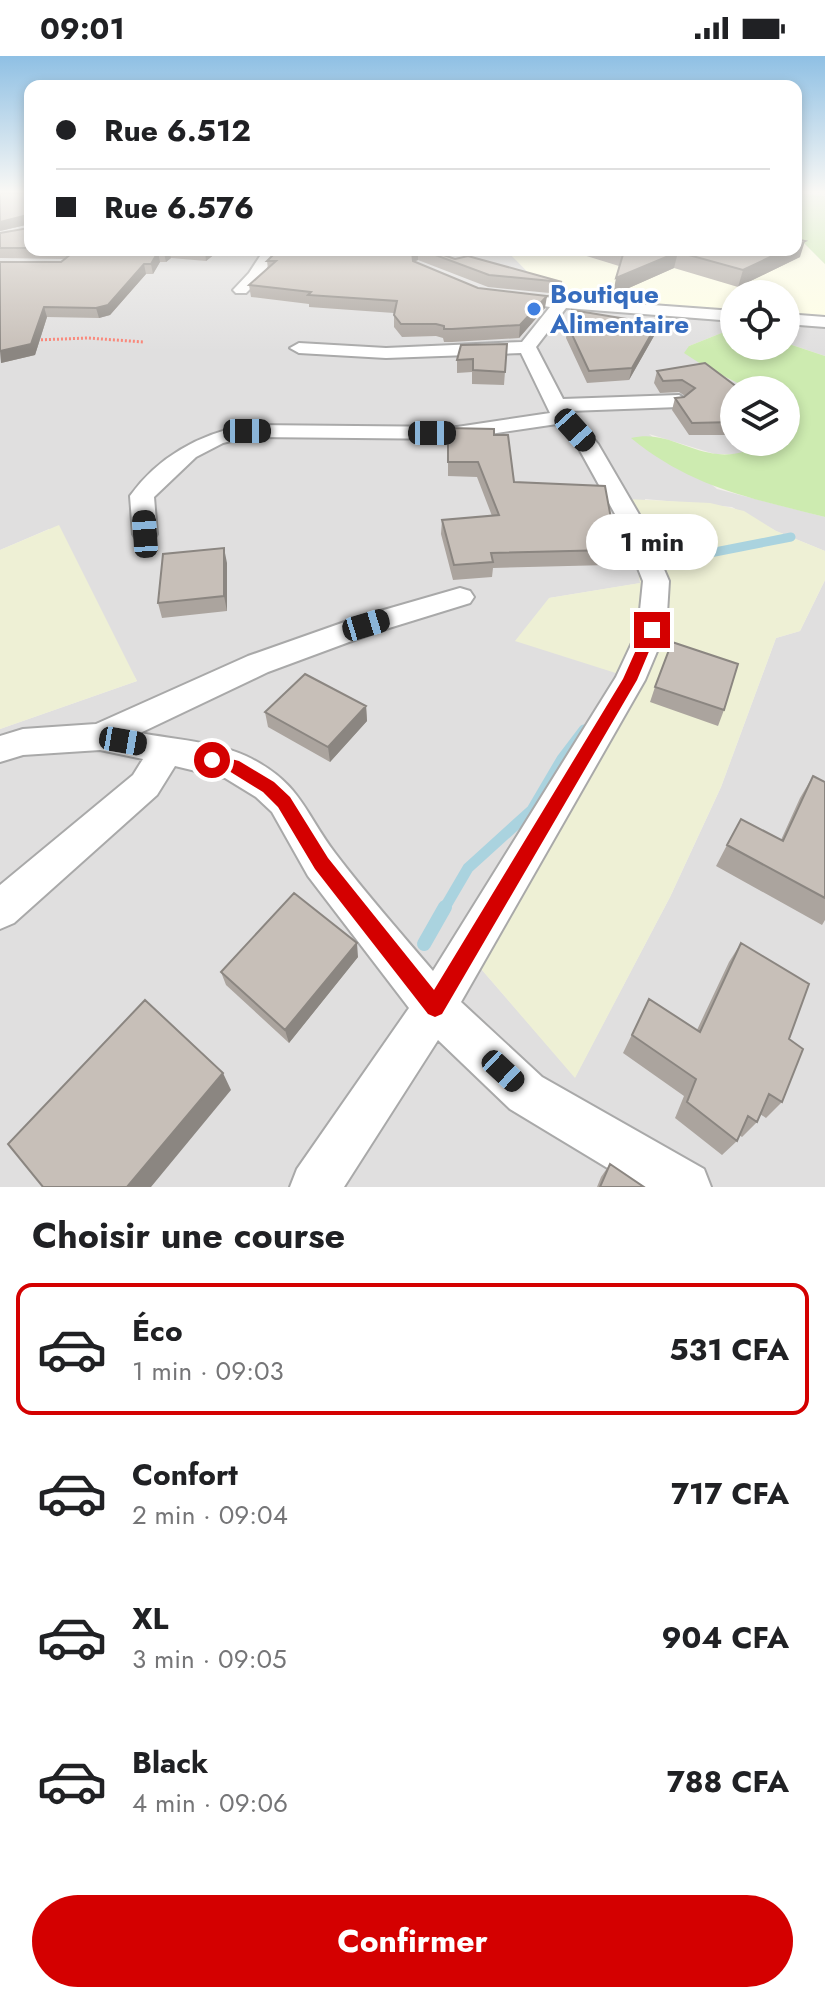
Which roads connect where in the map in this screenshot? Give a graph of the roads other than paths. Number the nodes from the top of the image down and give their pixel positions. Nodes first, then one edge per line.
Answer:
1 (267, 256) edge
2 (241, 290) dead end
3 (531, 301) edge
4 (561, 304) junction
5 (720, 315) edge
6 (800, 320) edge
7 (825, 322) edge
8 (527, 347) junction
9 (299, 348) dead end
10 (679, 401) edge
11 (560, 411) junction
12 (145, 534) dead end
13 (460, 597) dead end
14 (100, 737) junction
15 (0, 749) edge
16 (168, 749) junction
17 (0, 910) edge
18 (435, 1007) junction
19 (315, 1187) edge
20 (686, 1187) edge

1 - 2 street
3 - 4 street
4 - 5 street
4 - 8 street
6 - 7 street
8 - 9 street
8 - 11 street
10 - 11 street
11 - 12 street
11 - 18 street
13 - 14 street
14 - 15 street
14 - 16 street
16 - 17 street
16 - 18 street
18 - 19 street
18 - 20 street

